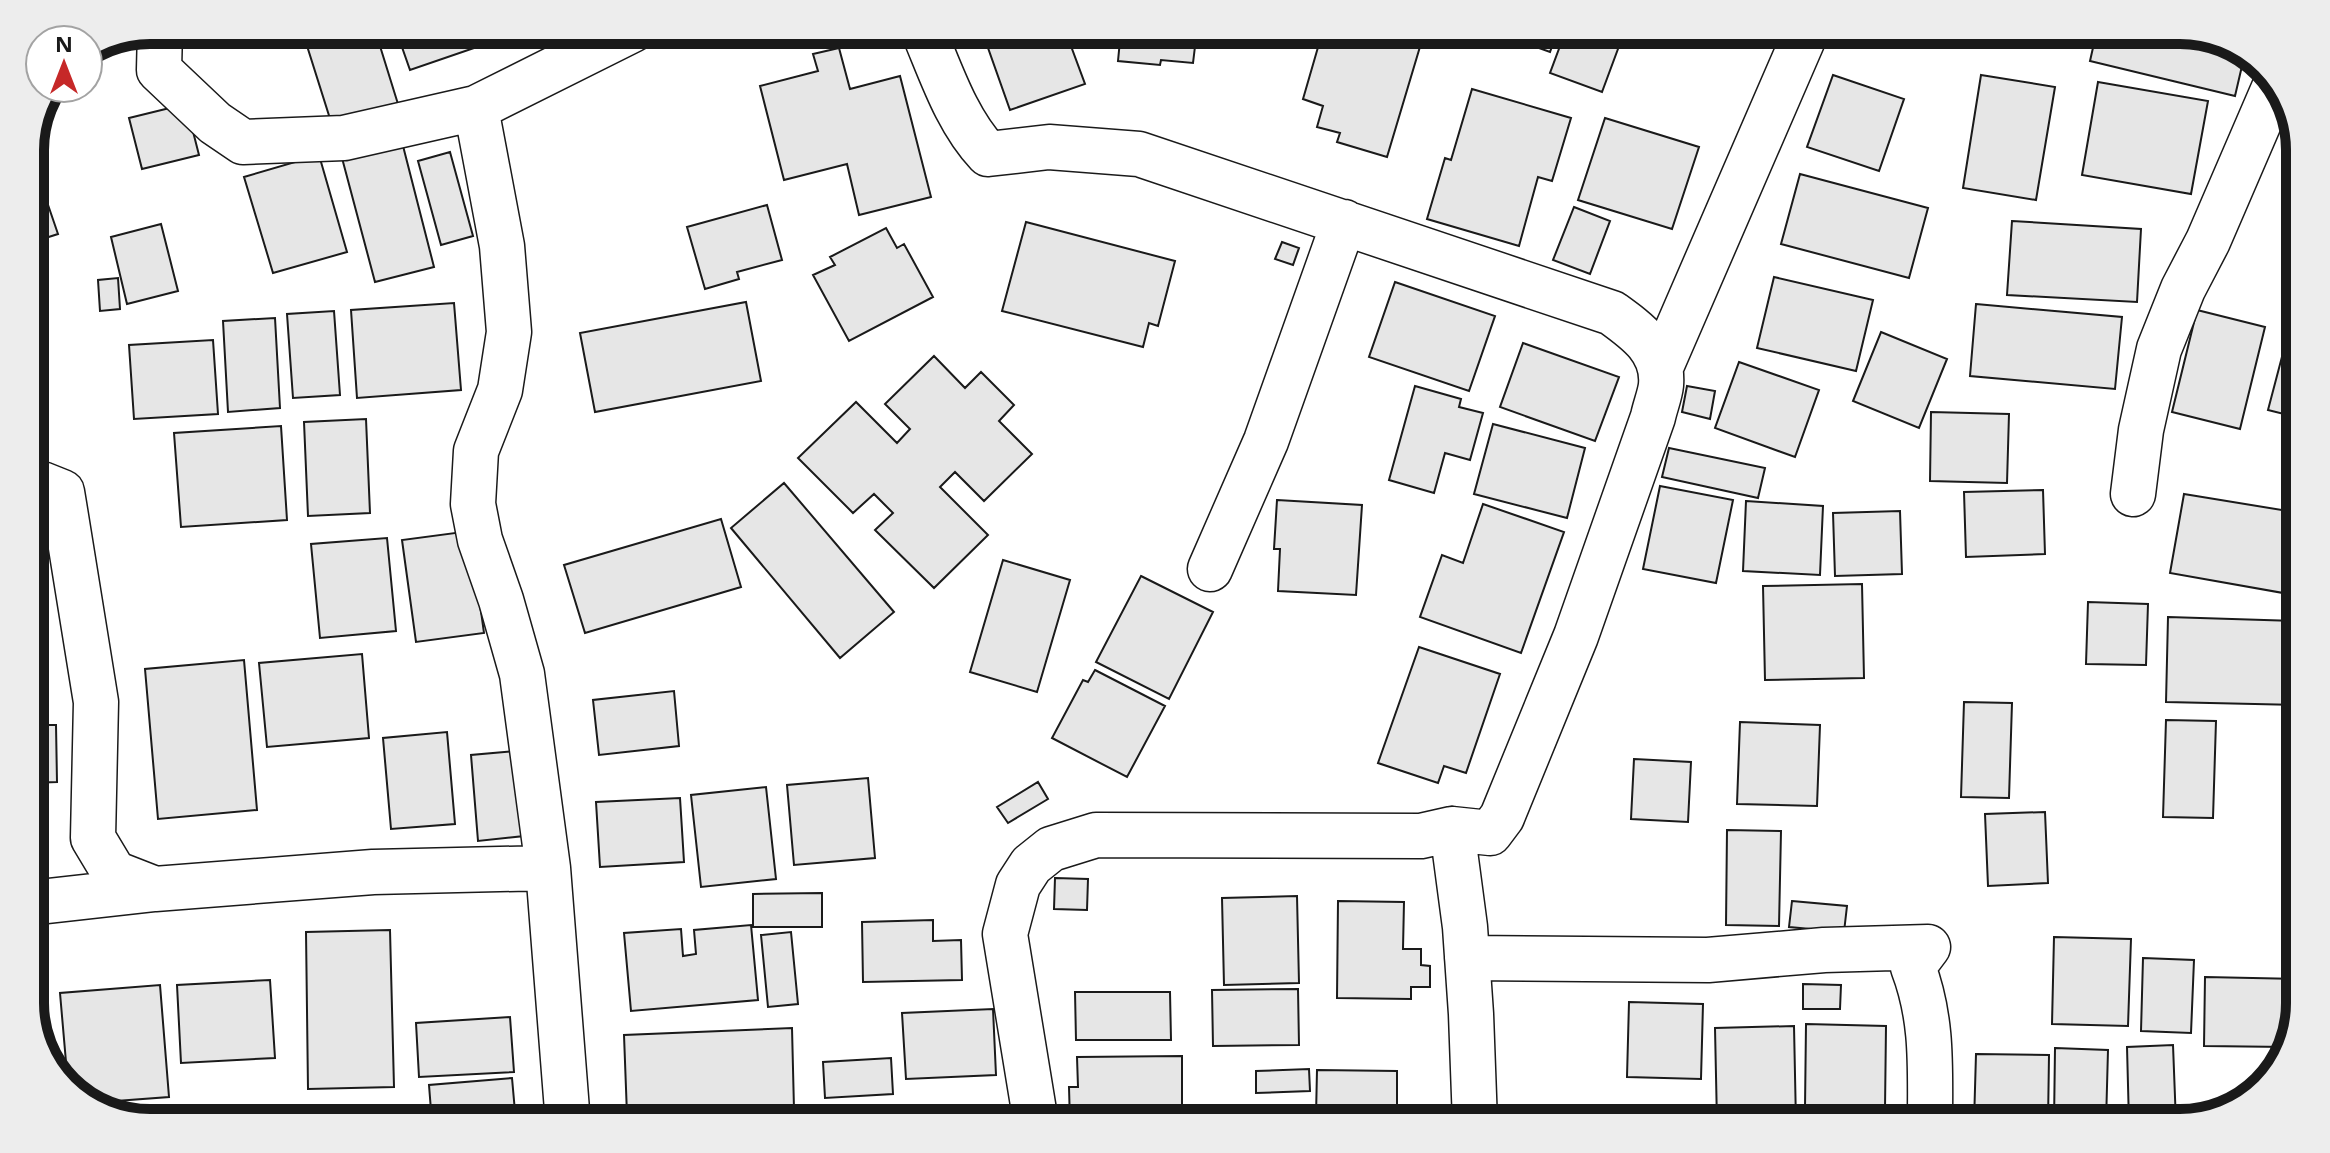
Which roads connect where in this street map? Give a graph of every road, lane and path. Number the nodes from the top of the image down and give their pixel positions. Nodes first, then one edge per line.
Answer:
1 (160, 44) edge
2 (604, 44) edge
3 (929, 44) edge
4 (1801, 44) edge
5 (2271, 96) edge
6 (476, 108) junction
7 (1344, 222) junction
8 (1660, 369) junction
9 (44, 485) edge
10 (2133, 494) dead end
11 (1210, 569) dead end
12 (1452, 829) junction
13 (548, 868) junction
14 (155, 889) junction
15 (44, 901) edge
16 (1467, 958) junction
17 (567, 1109) edge
18 (1034, 1109) edge
19 (1474, 1109) edge
20 (1930, 1109) edge

1 - 6 street
2 - 6 street
3 - 7 street
4 - 8 street
5 - 10 street
6 - 13 street
7 - 8 street
7 - 11 street
8 - 12 street
9 - 14 street
12 - 16 street
12 - 18 street
13 - 14 street
13 - 17 street
14 - 15 street
16 - 19 street
16 - 20 street

